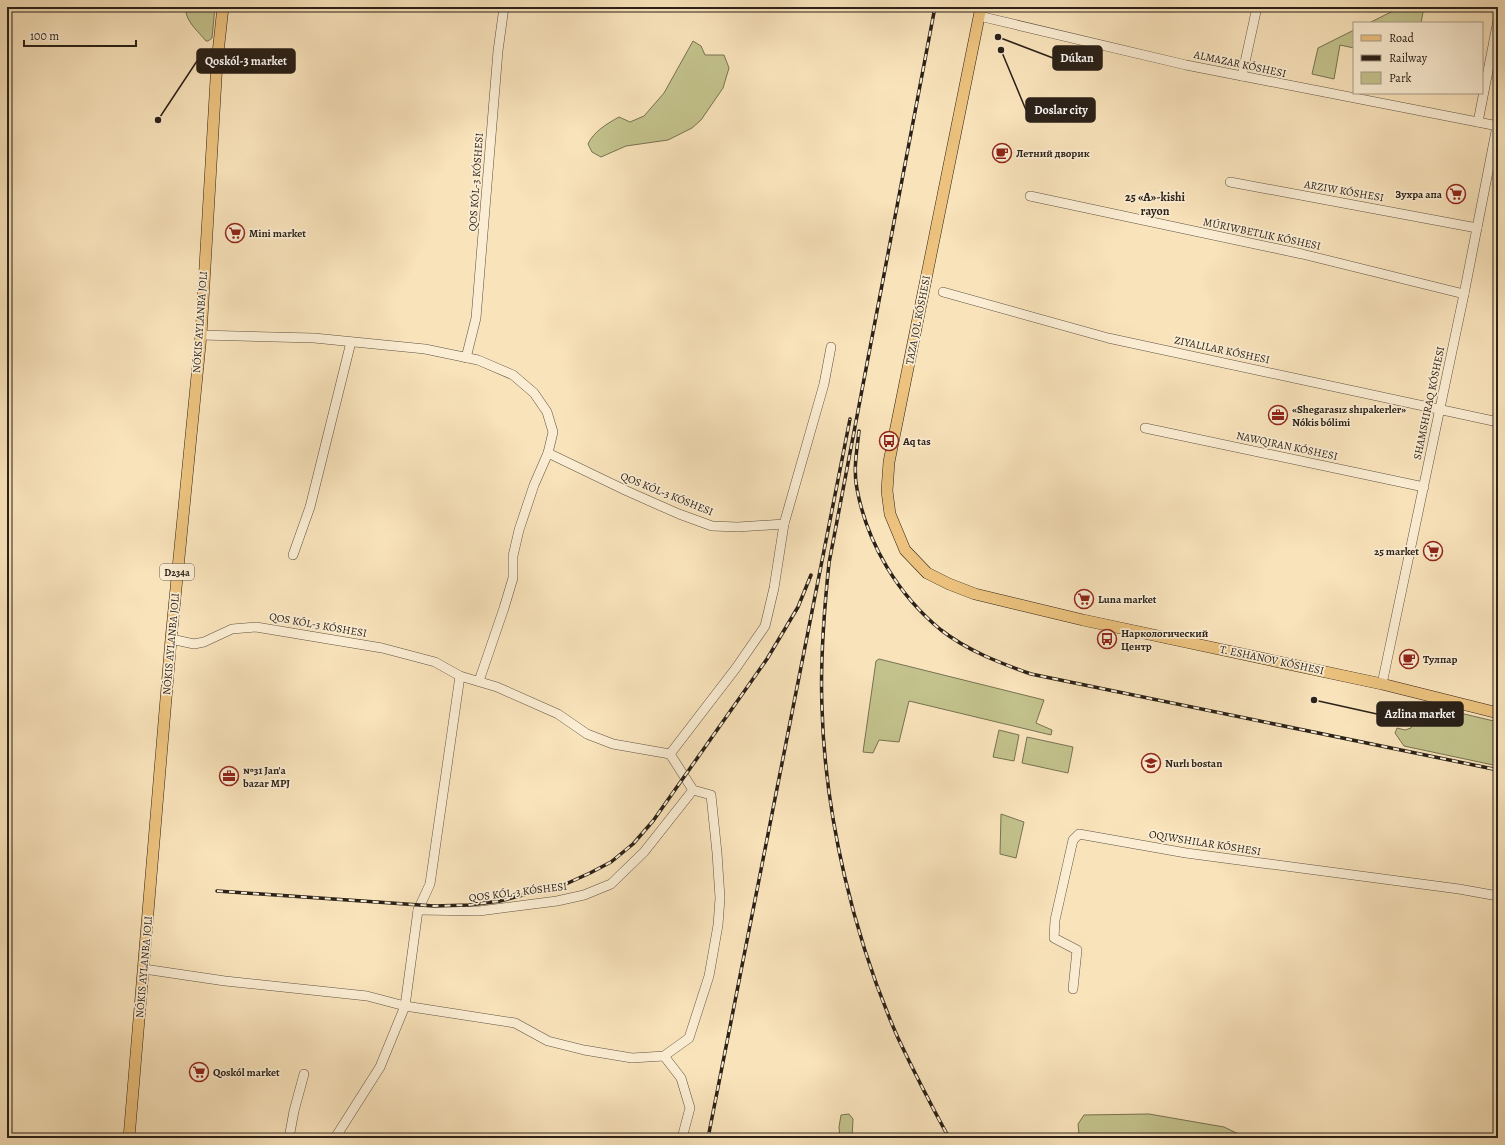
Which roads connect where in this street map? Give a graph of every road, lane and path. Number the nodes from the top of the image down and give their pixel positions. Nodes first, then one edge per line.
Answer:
1 (223, 7) edge
2 (504, 7) edge
3 (1257, 7) edge
4 (980, 12) edge
5 (1498, 20) edge
6 (1242, 76) junction
7 (1478, 122) junction
8 (1497, 126) edge
9 (1230, 182) dead end
10 (1030, 196) dead end
11 (1477, 228) junction
12 (942, 292) dead end
13 (1464, 294) junction
14 (201, 335) junction
15 (351, 342) junction
16 (831, 347) dead end
17 (466, 358) junction
18 (1439, 409) junction
19 (1498, 422) edge
20 (1145, 428) dead end
21 (548, 453) junction
22 (1424, 487) junction
23 (784, 524) junction
24 (293, 555) dead end
25 (974, 594) joint
26 (171, 639) junction
27 (460, 676) junction
28 (479, 681) junction
29 (1382, 684) junction
30 (1498, 713) edge
31 (670, 754) junction
32 (693, 790) junction
33 (1498, 896) edge
34 (418, 910) junction
35 (144, 969) junction
36 (1073, 989) dead end
37 (405, 1006) junction
38 (664, 1056) junction
39 (304, 1074) dead end
40 (129, 1138) edge
41 (289, 1138) edge
42 (335, 1138) edge
43 (682, 1138) edge

1 - 14 main road, D234a
2 - 17 street, QOS KÓL-3 KÓSHESI
3 - 6 street
4 - 6 street, ALMAZAR KÓSHESI
4 - 25 main road, TAZA JOL KÓSHESI
5 - 7 street
6 - 7 street, ALMAZAR KÓSHESI
7 - 8 street, ALMAZAR KÓSHESI
8 - 11 street
9 - 11 street
10 - 13 street, MÚRIWBETLIK KÓSHESI
11 - 13 street
12 - 18 street
13 - 18 street
14 - 15 street
14 - 26 main road, D234a
15 - 17 street
15 - 24 street
16 - 23 street
17 - 21 street
18 - 19 street
18 - 22 street
20 - 22 street
21 - 23 street, QOS KÓL-3 KÓSHESI
21 - 28 street
22 - 29 street
23 - 31 street
25 - 29 main road, T. ESHANOV KÓSHESI
26 - 27 street, QOS KÓL-3 KÓSHESI
26 - 35 main road, D234a
27 - 28 street, QOS KÓL-3 KÓSHESI
27 - 34 street
28 - 31 street, QOS KÓL-3 KÓSHESI
29 - 30 main road, T. ESHANOV KÓSHESI
31 - 32 street
32 - 34 street, QOS KÓL-3 KÓSHESI
32 - 38 street
33 - 36 street
34 - 37 street
35 - 37 street
35 - 40 main road, D234a
37 - 38 street
37 - 42 street
38 - 43 street
39 - 41 street

